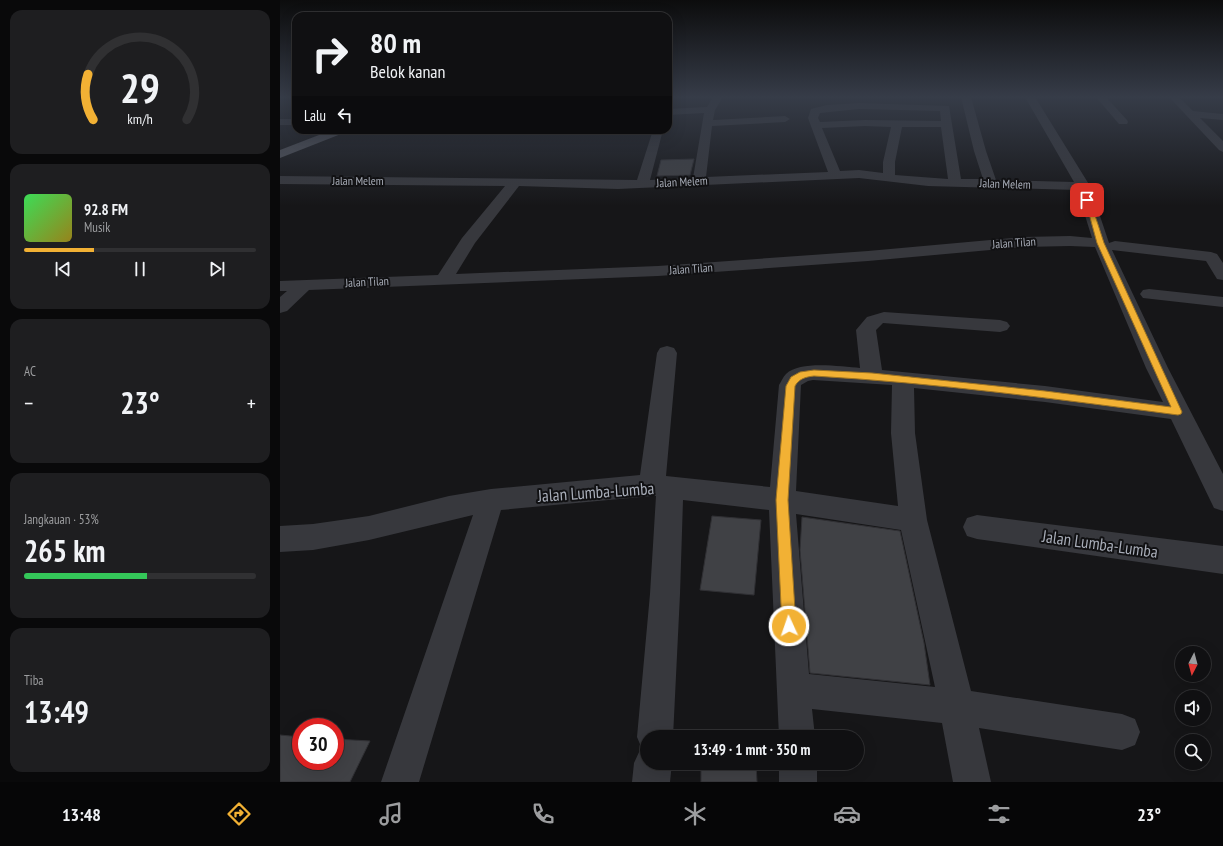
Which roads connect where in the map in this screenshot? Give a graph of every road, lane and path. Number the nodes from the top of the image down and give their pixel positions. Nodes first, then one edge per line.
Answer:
1 (706, 133) edge
2 (820, 133) edge
3 (895, 133) edge
4 (947, 133) edge
5 (975, 133) edge
6 (1052, 133) edge
7 (1210, 133) edge
8 (332, 134) edge
9 (657, 134) edge
10 (1222, 145) edge
11 (881, 149) dead end
12 (280, 154) edge
13 (889, 162) junction
14 (835, 174) junction
15 (889, 178) junction
16 (280, 180) edge
17 (515, 182) junction
18 (699, 182) junction
19 (955, 183) junction
20 (642, 184) junction
21 (992, 184) junction
22 (1083, 186) junction
23 (1108, 244) junction
24 (1217, 258) edge
25 (1223, 275) edge
26 (444, 279) junction
27 (304, 285) junction
28 (280, 286) edge
29 (1149, 294) dead end
30 (1223, 302) edge
31 (280, 307) edge
32 (1000, 326) dead end
33 (667, 353) dead end
34 (872, 376) junction
35 (904, 380) junction
36 (1178, 412) junction
37 (661, 486) junction
38 (491, 500) junction
39 (782, 500) junction
40 (1223, 500) edge
41 (913, 520) junction
42 (977, 527) dead end
43 (280, 540) edge
44 (1223, 560) edge
45 (793, 690) junction
46 (957, 707) junction
47 (655, 730) edge
48 (796, 730) edge
49 (1122, 732) dead end
50 (652, 770) edge
51 (798, 770) edge
52 (400, 782) edge
53 (651, 782) edge
54 (798, 782) edge
55 (972, 782) edge

1 - 18 street
2 - 14 street
3 - 13 street
4 - 19 street
5 - 21 street
6 - 22 street
7 - 10 street
8 - 12 main road
9 - 20 street
11 - 13 street
13 - 15 street
14 - 15 street, Jalan Melem
14 - 18 street, Jalan Melem
15 - 19 street, Jalan Melem
16 - 17 street, Jalan Melem
17 - 20 street, Jalan Melem
17 - 26 street
18 - 20 street, Jalan Melem
19 - 21 street, Jalan Melem
21 - 22 street, Jalan Melem
22 - 23 street
23 - 24 street, Jalan Tilan
23 - 26 street, Jalan Tilan
23 - 36 street
24 - 25 street
26 - 27 street, Jalan Tilan
27 - 28 street, Jalan Tilan
27 - 31 street
29 - 30 street
32 - 34 street
33 - 37 street
34 - 35 street
34 - 39 street
35 - 36 street
35 - 41 street
36 - 40 street
37 - 38 street, Jalan Lumba-Lumba
37 - 39 street, Jalan Lumba-Lumba
37 - 47 street
38 - 43 street, Jalan Lumba-Lumba
38 - 52 street
39 - 41 street, Jalan Lumba-Lumba
39 - 45 street
41 - 46 street
42 - 44 street, Jalan Lumba-Lumba
45 - 46 street
45 - 48 street
46 - 49 street
46 - 55 street
50 - 53 street
51 - 54 street

